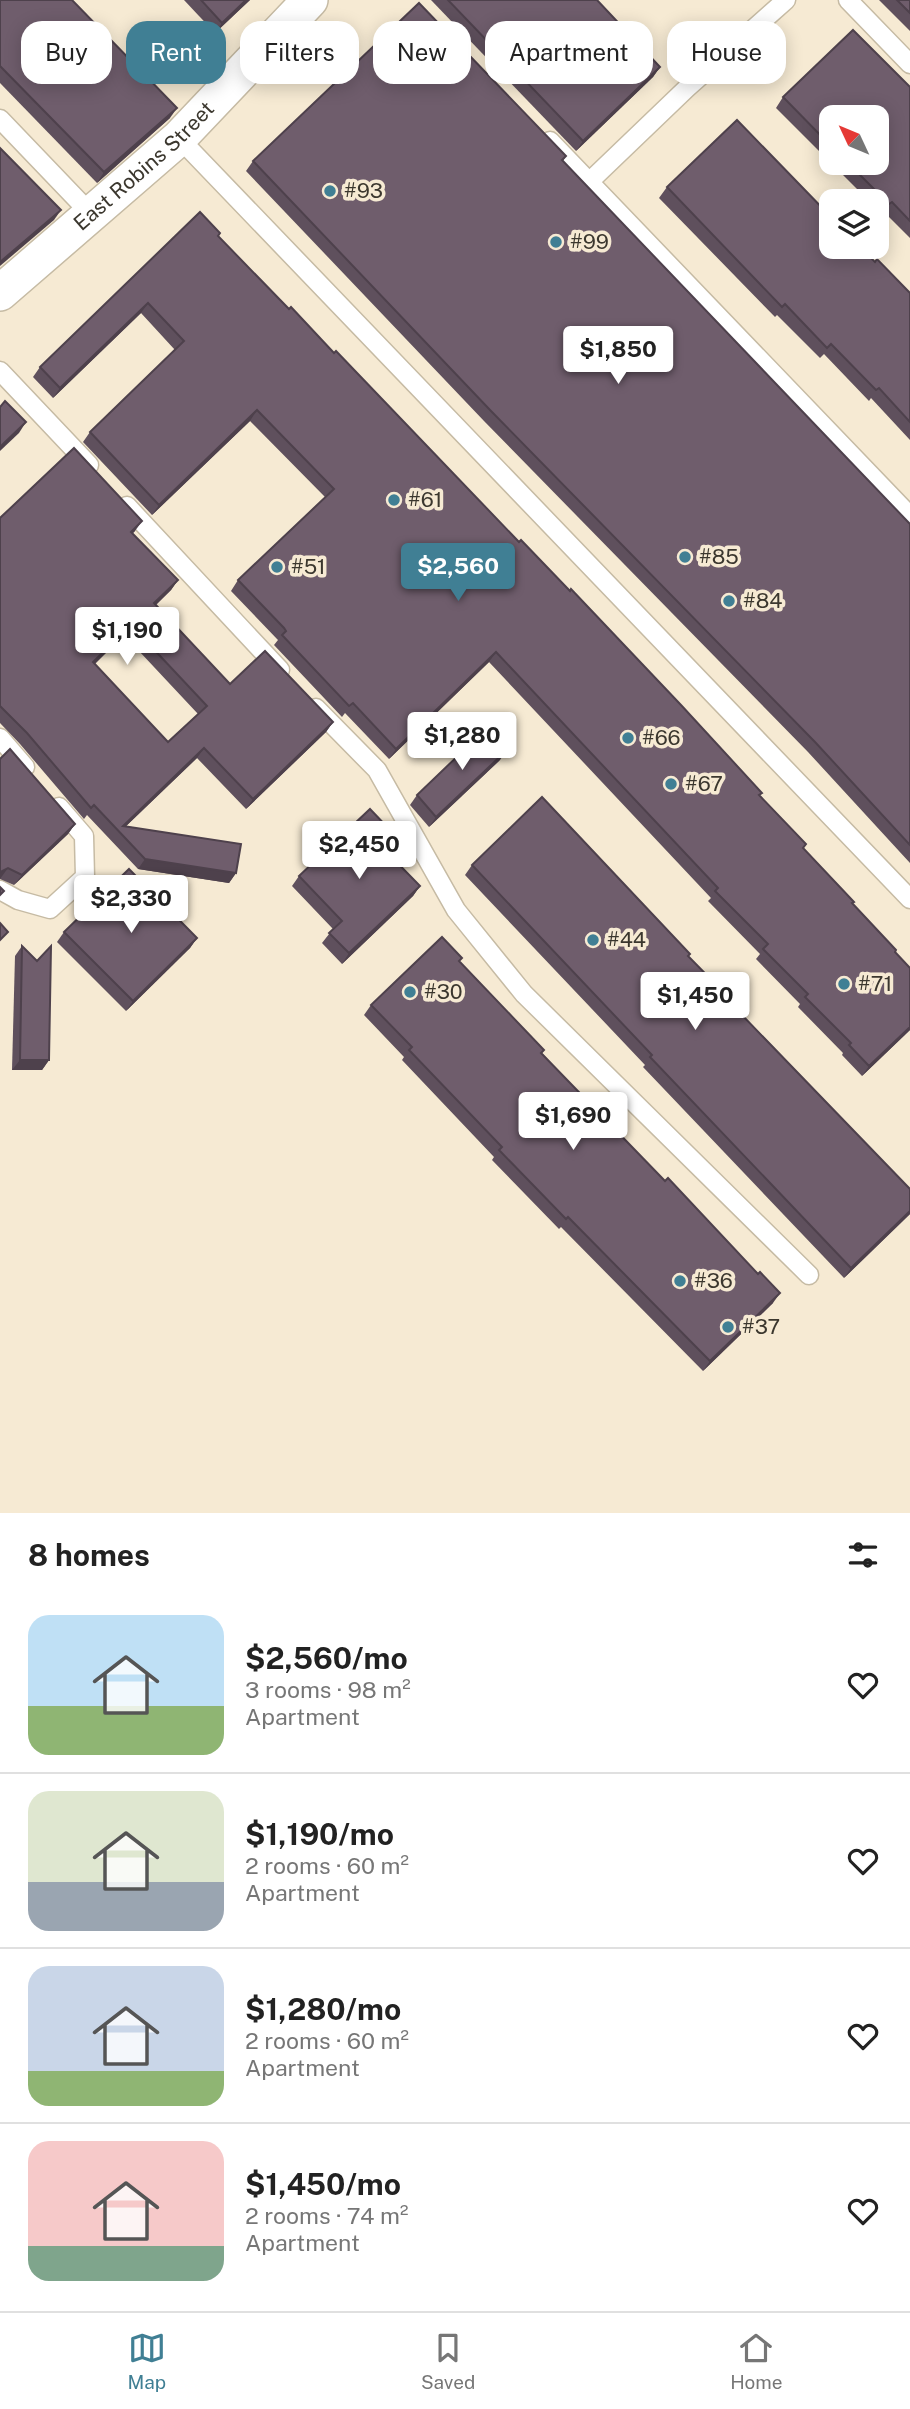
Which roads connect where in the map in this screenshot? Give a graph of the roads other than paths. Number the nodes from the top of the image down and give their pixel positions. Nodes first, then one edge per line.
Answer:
1 (310, 0) edge
2 (786, 0) edge
3 (848, 0) edge
4 (910, 64) edge
5 (0, 119) edge
6 (534, 125) edge
7 (179, 138) junction
8 (589, 182) junction
9 (91, 215) junction
10 (0, 293) edge
11 (0, 371) edge
12 (910, 516) edge
13 (0, 738) edge
14 (34, 777) edge
15 (51, 797) edge
16 (0, 890) edge
17 (910, 899) edge
18 (809, 1275) dead end

1 - 7 street, East Robins Street
2 - 8 lane
3 - 4 lane
5 - 9 lane
6 - 8 lane
7 - 9 street, East Robins Street
7 - 17 lane
8 - 12 lane
9 - 10 street, East Robins Street
11 - 18 lane
13 - 14 lane
15 - 16 lane

